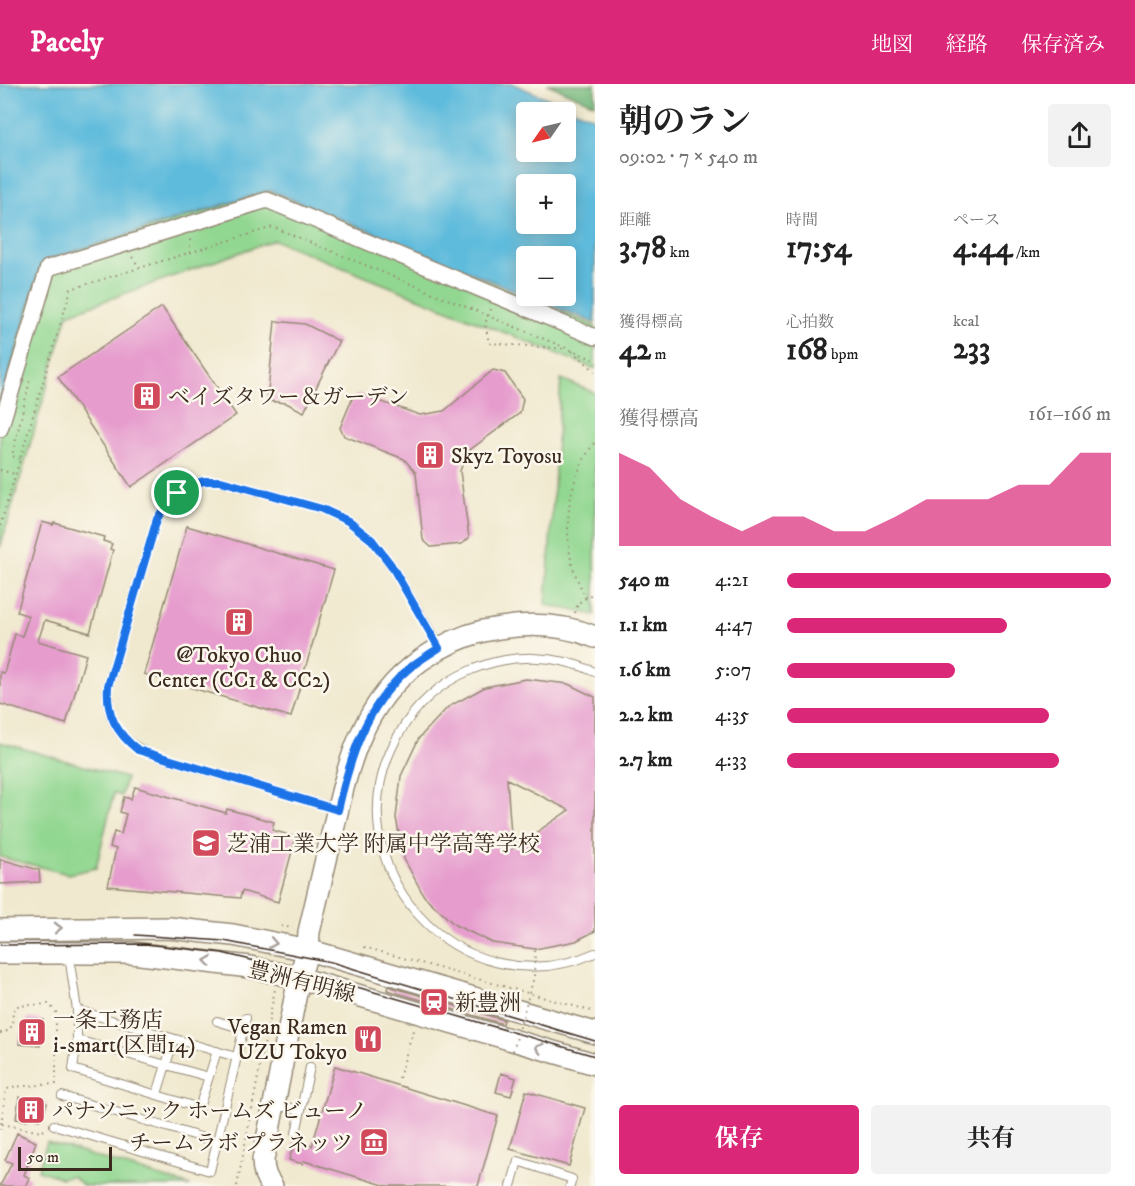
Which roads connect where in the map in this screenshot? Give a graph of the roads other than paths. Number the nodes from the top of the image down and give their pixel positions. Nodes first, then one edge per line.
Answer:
1 (595, 337) edge
2 (0, 429) edge
3 (595, 637) edge
4 (439, 648) junction
5 (595, 672) edge
6 (338, 810) junction
7 (0, 930) edge
8 (308, 950) junction
9 (69, 952) junction
10 (0, 953) edge
11 (595, 953) edge
12 (299, 978) junction
13 (77, 1010) junction
14 (246, 1018) dead end
15 (217, 1021) dead end
16 (243, 1029) junction
17 (595, 1032) edge
18 (174, 1039) junction
19 (77, 1040) junction
20 (217, 1051) junction
21 (236, 1057) junction
22 (595, 1064) edge
23 (166, 1065) junction
24 (310, 1067) dead end
25 (209, 1077) junction
26 (157, 1095) junction
27 (62, 1096) dead end
28 (274, 1105) junction
29 (301, 1110) junction
30 (54, 1125) road end
31 (296, 1133) dead end
32 (217, 1142) junction
33 (272, 1186) edge
34 (511, 1186) edge
35 (570, 1186) edge

1 - 2 street
3 - 4 main road
4 - 6 main road
4 - 6 lane
5 - 11 lane
6 - 8 main road
7 -> 8 main road, 豊洲有明線
8 - 12 main road
8 - 17 main road, 豊洲有明線
9 - 10 main road, 豊洲有明線
12 -> 9 main road, 豊洲有明線
9 - 13 lane
22 -> 12 main road, 豊洲有明線
12 - 28 main road
13 - 18 lane
13 - 19 lane
14 - 16 lane
15 - 16 lane
16 - 21 lane
18 - 20 lane
18 - 23 lane
19 - 23 lane
19 - 26 lane
20 - 21 lane
20 - 25 lane
21 - 32 lane
23 - 25 lane
23 - 26 lane
24 - 29 lane
25 - 26 lane
27 - 32 lane
28 - 29 lane
28 - 33 main road
29 - 31 lane
30 - 32 lane
34 - 35 lane

